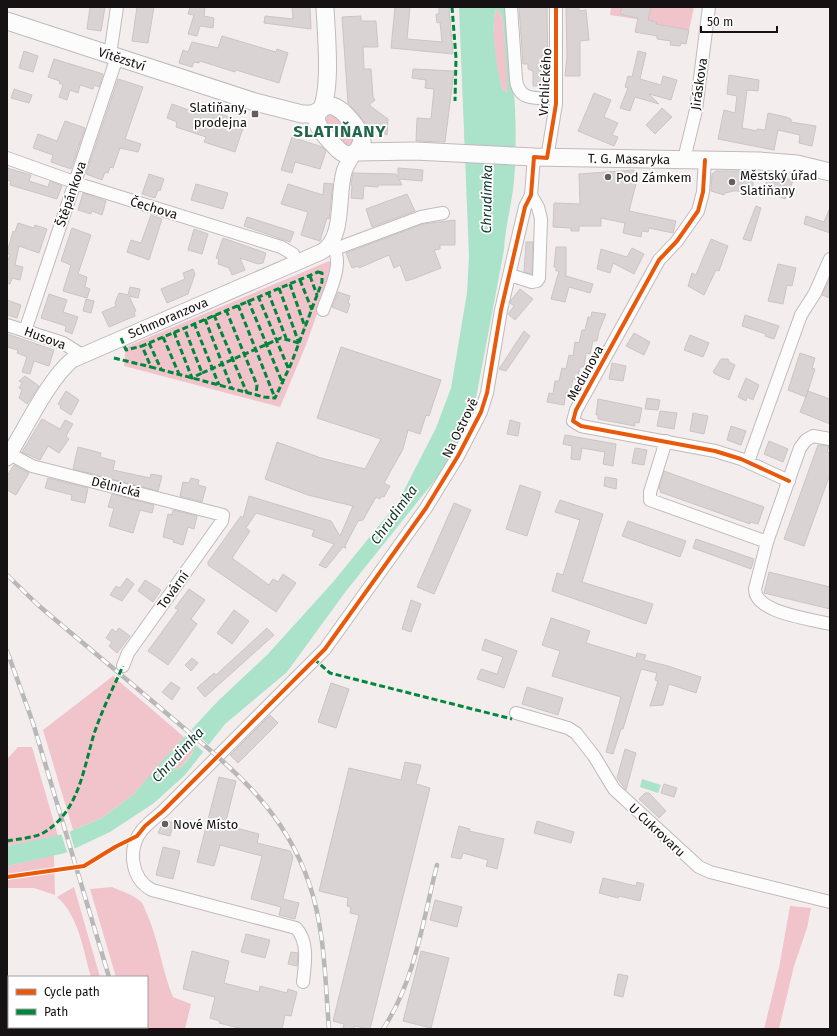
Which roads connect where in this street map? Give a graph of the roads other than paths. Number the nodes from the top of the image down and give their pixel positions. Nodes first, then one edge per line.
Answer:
1 (118, 7) edge
2 (325, 7) edge
3 (511, 7) edge
4 (556, 7) edge
5 (709, 7) edge
6 (7, 21) edge
7 (327, 41) junction
8 (113, 56) junction
9 (236, 97) junction
10 (556, 98) junction
11 (320, 110) junction
12 (346, 116) junction
13 (360, 132) junction
14 (328, 138) junction
15 (355, 152) junction
16 (427, 152) junction
17 (536, 157) junction
18 (7, 158) edge
19 (684, 159) junction
20 (705, 160) junction
21 (830, 172) edge
22 (75, 182) junction
23 (531, 195) junction
24 (339, 202) junction
25 (443, 213) dead end
26 (333, 247) junction
27 (830, 259) edge
28 (297, 262) junction
29 (510, 275) junction
30 (323, 310) dead end
31 (7, 325) edge
32 (25, 331) junction
33 (82, 355) junction
34 (830, 439) edge
35 (666, 441) junction
36 (8, 456) edge
37 (748, 462) junction
38 (789, 481) junction
39 (223, 515) joint
40 (767, 542) junction
41 (830, 624) edge
42 (123, 666) dead end
43 (516, 713) dead end
44 (830, 902) edge
45 (303, 982) dead end

1 - 8 street, Štěpánkova
2 - 7 main road, T. G. Masaryka
3 - 10 street
4 - 10 street, Vrchlického
5 - 19 street, Jiráskova
6 - 8 main road, Vítězství
7 - 11 main road, T. G. Masaryka
7 - 12 main road, T. G. Masaryka
8 - 9 main road, Vítězství
8 - 22 street, Štěpánkova
9 - 11 main road, Vítězství
9 - 14 main road, Vítězství
10 - 17 street, Vrchlického
11 - 12 main road, T. G. Masaryka
11 - 14 main road, T. G. Masaryka
12 - 13 main road, T. G. Masaryka
13 - 15 main road
13 - 16 main road, T. G. Masaryka
14 - 15 main road, T. G. Masaryka
14 - 24 street
15 - 16 main road, T. G. Masaryka
15 - 24 street
16 - 17 main road, T. G. Masaryka
17 - 19 main road, T. G. Masaryka
17 - 23 street, Na Ostrově
18 - 22 street, Čechova
19 - 20 main road, T. G. Masaryka
20 - 21 main road, T. G. Masaryka
20 - 35 street, Medunova
22 - 28 street, Čechova
22 - 32 street, Štěpánkova
23 - 29 street, Na Ostrově
23 - 29 street, Na Ostrově
24 - 26 street
25 - 26 street
26 - 28 street, Schmoranzova
26 - 30 street
27 - 37 street
28 - 33 street, Schmoranzova
29 - 45 street, Na Ostrově
31 - 32 street, Husova
32 - 33 street, Husova
33 - 36 street, Schmoranzova
34 - 38 street
35 - 37 street, Medunova
35 - 40 street
36 - 39 street, Dělnická
37 - 38 street, Medunova
38 - 40 street
39 - 42 street, Tovární
40 - 41 street
43 - 44 street, U Cukrovaru

